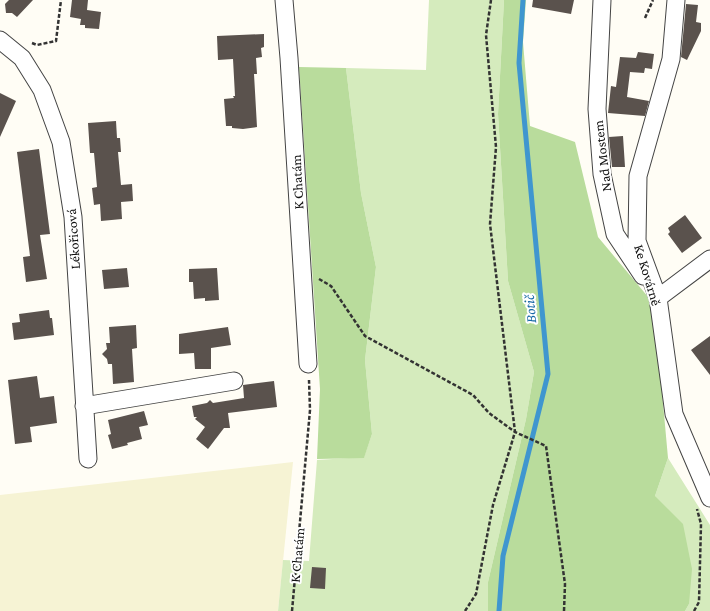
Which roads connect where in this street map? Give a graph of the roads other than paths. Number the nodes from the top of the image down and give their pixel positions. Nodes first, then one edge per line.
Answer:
1 (284, 0) edge
2 (610, 0) edge
3 (676, 0) edge
4 (601, 8) edge
5 (0, 40) edge
6 (710, 259) edge
7 (658, 298) junction
8 (308, 364) road end
9 (234, 381) dead end
10 (84, 406) junction
11 (88, 459) dead end
12 (703, 500) edge

1 - 8 street, K Chatám
2 - 4 street
3 - 7 street, Ke Kovárně
4 - 7 street, Nad Mostem
5 - 10 street, Lékořicová
6 - 7 street
7 - 12 street, Ke Kovárně
9 - 10 street
10 - 11 street, Lékořicová

